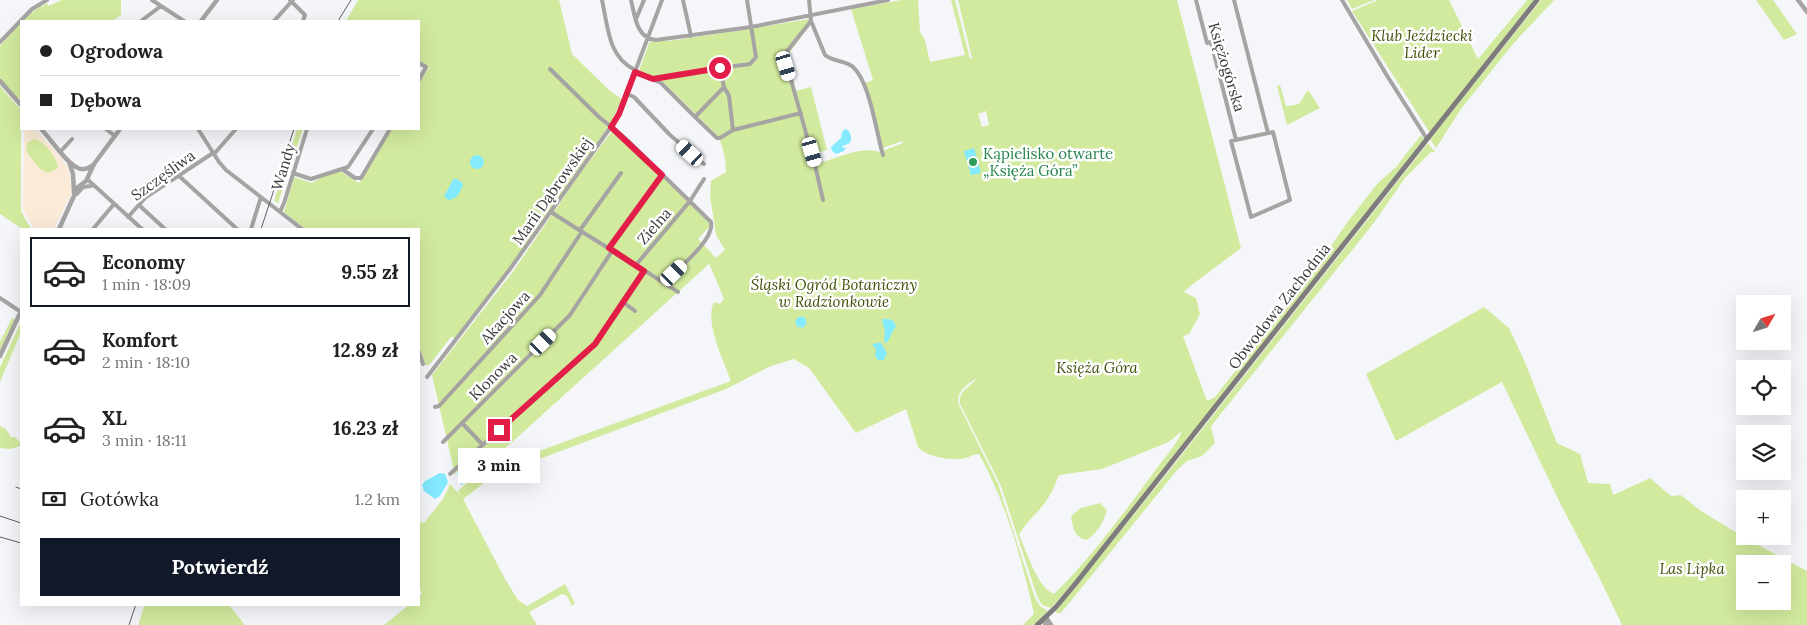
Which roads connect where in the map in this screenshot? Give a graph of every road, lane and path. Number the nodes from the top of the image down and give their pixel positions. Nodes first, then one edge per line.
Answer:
1 (47, 0) edge
2 (152, 0) edge
3 (217, 0) edge
4 (602, 0) edge
5 (631, 0) edge
6 (644, 0) edge
7 (662, 0) edge
8 (683, 0) edge
9 (747, 0) edge
10 (808, 0) edge
11 (888, 0) edge
12 (1196, 0) edge
13 (1234, 0) edge
14 (1342, 0) edge
15 (1537, 0) edge
16 (1798, 0) edge
17 (291, 1) edge
18 (877, 1) edge
19 (161, 6) junction
20 (1807, 12) edge
21 (810, 15) junction
22 (636, 19) junction
23 (20, 20) edge
24 (20, 20) edge
25 (142, 20) edge
26 (182, 20) edge
27 (202, 20) edge
28 (275, 20) edge
29 (303, 20) edge
30 (811, 21) junction
31 (751, 27) junction
32 (691, 36) junction
33 (648, 38) junction
34 (0, 42) edge
35 (420, 64) edge
36 (720, 68) junction
37 (550, 69) dead end
38 (635, 71) junction
39 (420, 78) edge
40 (653, 79) junction
41 (0, 81) edge
42 (724, 87) junction
43 (627, 94) junction
44 (20, 104) edge
45 (800, 113) junction
46 (695, 117) junction
47 (611, 127) junction
48 (42, 130) edge
49 (107, 130) edge
50 (119, 130) edge
51 (199, 130) edge
52 (235, 130) edge
53 (307, 130) edge
54 (372, 130) edge
55 (389, 130) edge
56 (733, 130) junction
57 (1268, 133) junction
58 (115, 136) junction
59 (1427, 139) junction
60 (72, 140) dead end
61 (1236, 140) junction
62 (60, 151) junction
63 (213, 153) junction
64 (883, 155) dead end
65 (67, 159) junction
66 (94, 164) junction
67 (704, 164) dead end
68 (81, 169) junction
69 (342, 169) junction
70 (293, 173) junction
71 (621, 173) dead end
72 (178, 175) junction
73 (662, 175) junction
74 (73, 176) junction
75 (704, 179) dead end
76 (85, 180) junction
77 (91, 186) junction
78 (97, 190) junction
79 (261, 197) junction
80 (72, 199) junction
81 (823, 200) dead end
82 (690, 202) junction
83 (114, 204) junction
84 (140, 206) dead end
85 (280, 212) junction
86 (550, 212) junction
87 (128, 216) junction
88 (59, 228) edge
89 (94, 228) edge
90 (141, 228) edge
91 (164, 228) edge
92 (236, 228) edge
93 (251, 228) edge
94 (301, 228) edge
95 (580, 231) junction
96 (611, 249) junction
97 (635, 266) junction
98 (644, 271) junction
99 (663, 282) junction
100 (678, 292) dead end
101 (0, 299) edge
102 (623, 302) junction
103 (20, 310) edge
104 (635, 311) dead end
105 (20, 313) edge
106 (420, 355) edge
107 (0, 356) edge
108 (423, 364) dead end
109 (428, 377) dead end
110 (435, 407) dead end
111 (462, 423) junction
112 (443, 442) dead end
113 (483, 445) junction
114 (450, 474) dead end
115 (1045, 620) edge
116 (1037, 625) edge
117 (1051, 625) edge

1 - 23 street
2 - 19 street
3 - 27 street
4 - 38 street
5 - 22 street
6 - 22 street
7 - 33 street, Marii Dąbrowskiej
8 - 32 street
9 - 31 street
10 - 21 street
11 - 18 street
12 - 61 street, Księżogórska
13 - 57 street, Księżogórska
14 - 59 street
15 - 59 main road, Obwodowa Zachodnia
16 - 20 street
17 - 28 street
17 - 29 street
18 - 21 street
19 - 25 street
19 - 26 street
21 - 30 street
21 - 31 street
22 - 33 street
24 - 34 street
30 - 45 street
30 - 64 street
31 - 32 street
31 - 36 street
32 - 33 street
33 - 38 street, Marii Dąbrowskiej
35 - 39 street
36 - 40 street
36 - 42 street
37 - 47 street
38 - 40 street
38 - 43 street, Marii Dąbrowskiej
40 - 46 street
41 - 44 street
42 - 46 street
42 - 56 street
43 - 47 street, Marii Dąbrowskiej
43 - 67 street
45 - 56 street
45 - 81 street
46 - 56 street
47 - 73 street
47 - 86 street, Marii Dąbrowskiej
48 - 62 street
49 - 58 street
50 - 58 street
51 - 63 street
52 - 63 street, Szczęśliwa
53 - 70 street, Wandy
54 - 69 street
55 - 69 street
57 - 61 street
57 - 61 street, Księżogórska
58 - 66 street
59 - 115 main road, Obwodowa Zachodnia
60 - 62 street
62 - 65 street
63 - 72 street, Szczęśliwa
63 - 79 street
65 - 68 street
65 - 74 street
66 - 68 street
66 - 76 street
68 - 74 street
68 - 76 street
69 - 70 street
70 - 85 street, Wandy
71 - 95 street, Akacjowa
72 - 87 street, Szczęśliwa
72 - 92 street
73 - 82 street
73 - 96 street, Klonowa
74 - 76 street
74 - 80 street
75 - 82 street, Zielna
76 - 77 street
76 - 78 street
76 - 80 street
77 - 78 street
77 - 80 street
78 - 83 street
79 - 85 street
79 - 93 street
80 - 88 street
82 - 97 street, Zielna
82 - 99 street
83 - 87 street
83 - 89 street
84 - 91 street
85 - 94 street
86 - 95 street
86 - 109 street, Marii Dąbrowskiej
87 - 90 street
95 - 96 street
95 - 110 street, Akacjowa
96 - 97 street
96 - 111 street, Klonowa
97 - 98 street
98 - 99 street
98 - 102 street
99 - 100 street
101 - 103 street
102 - 104 street
102 - 113 street
105 - 107 street
106 - 108 street
111 - 112 street, Klonowa
111 - 113 street
113 - 114 street
115 - 116 main road, Obwodowa Zachodnia
115 - 117 street

